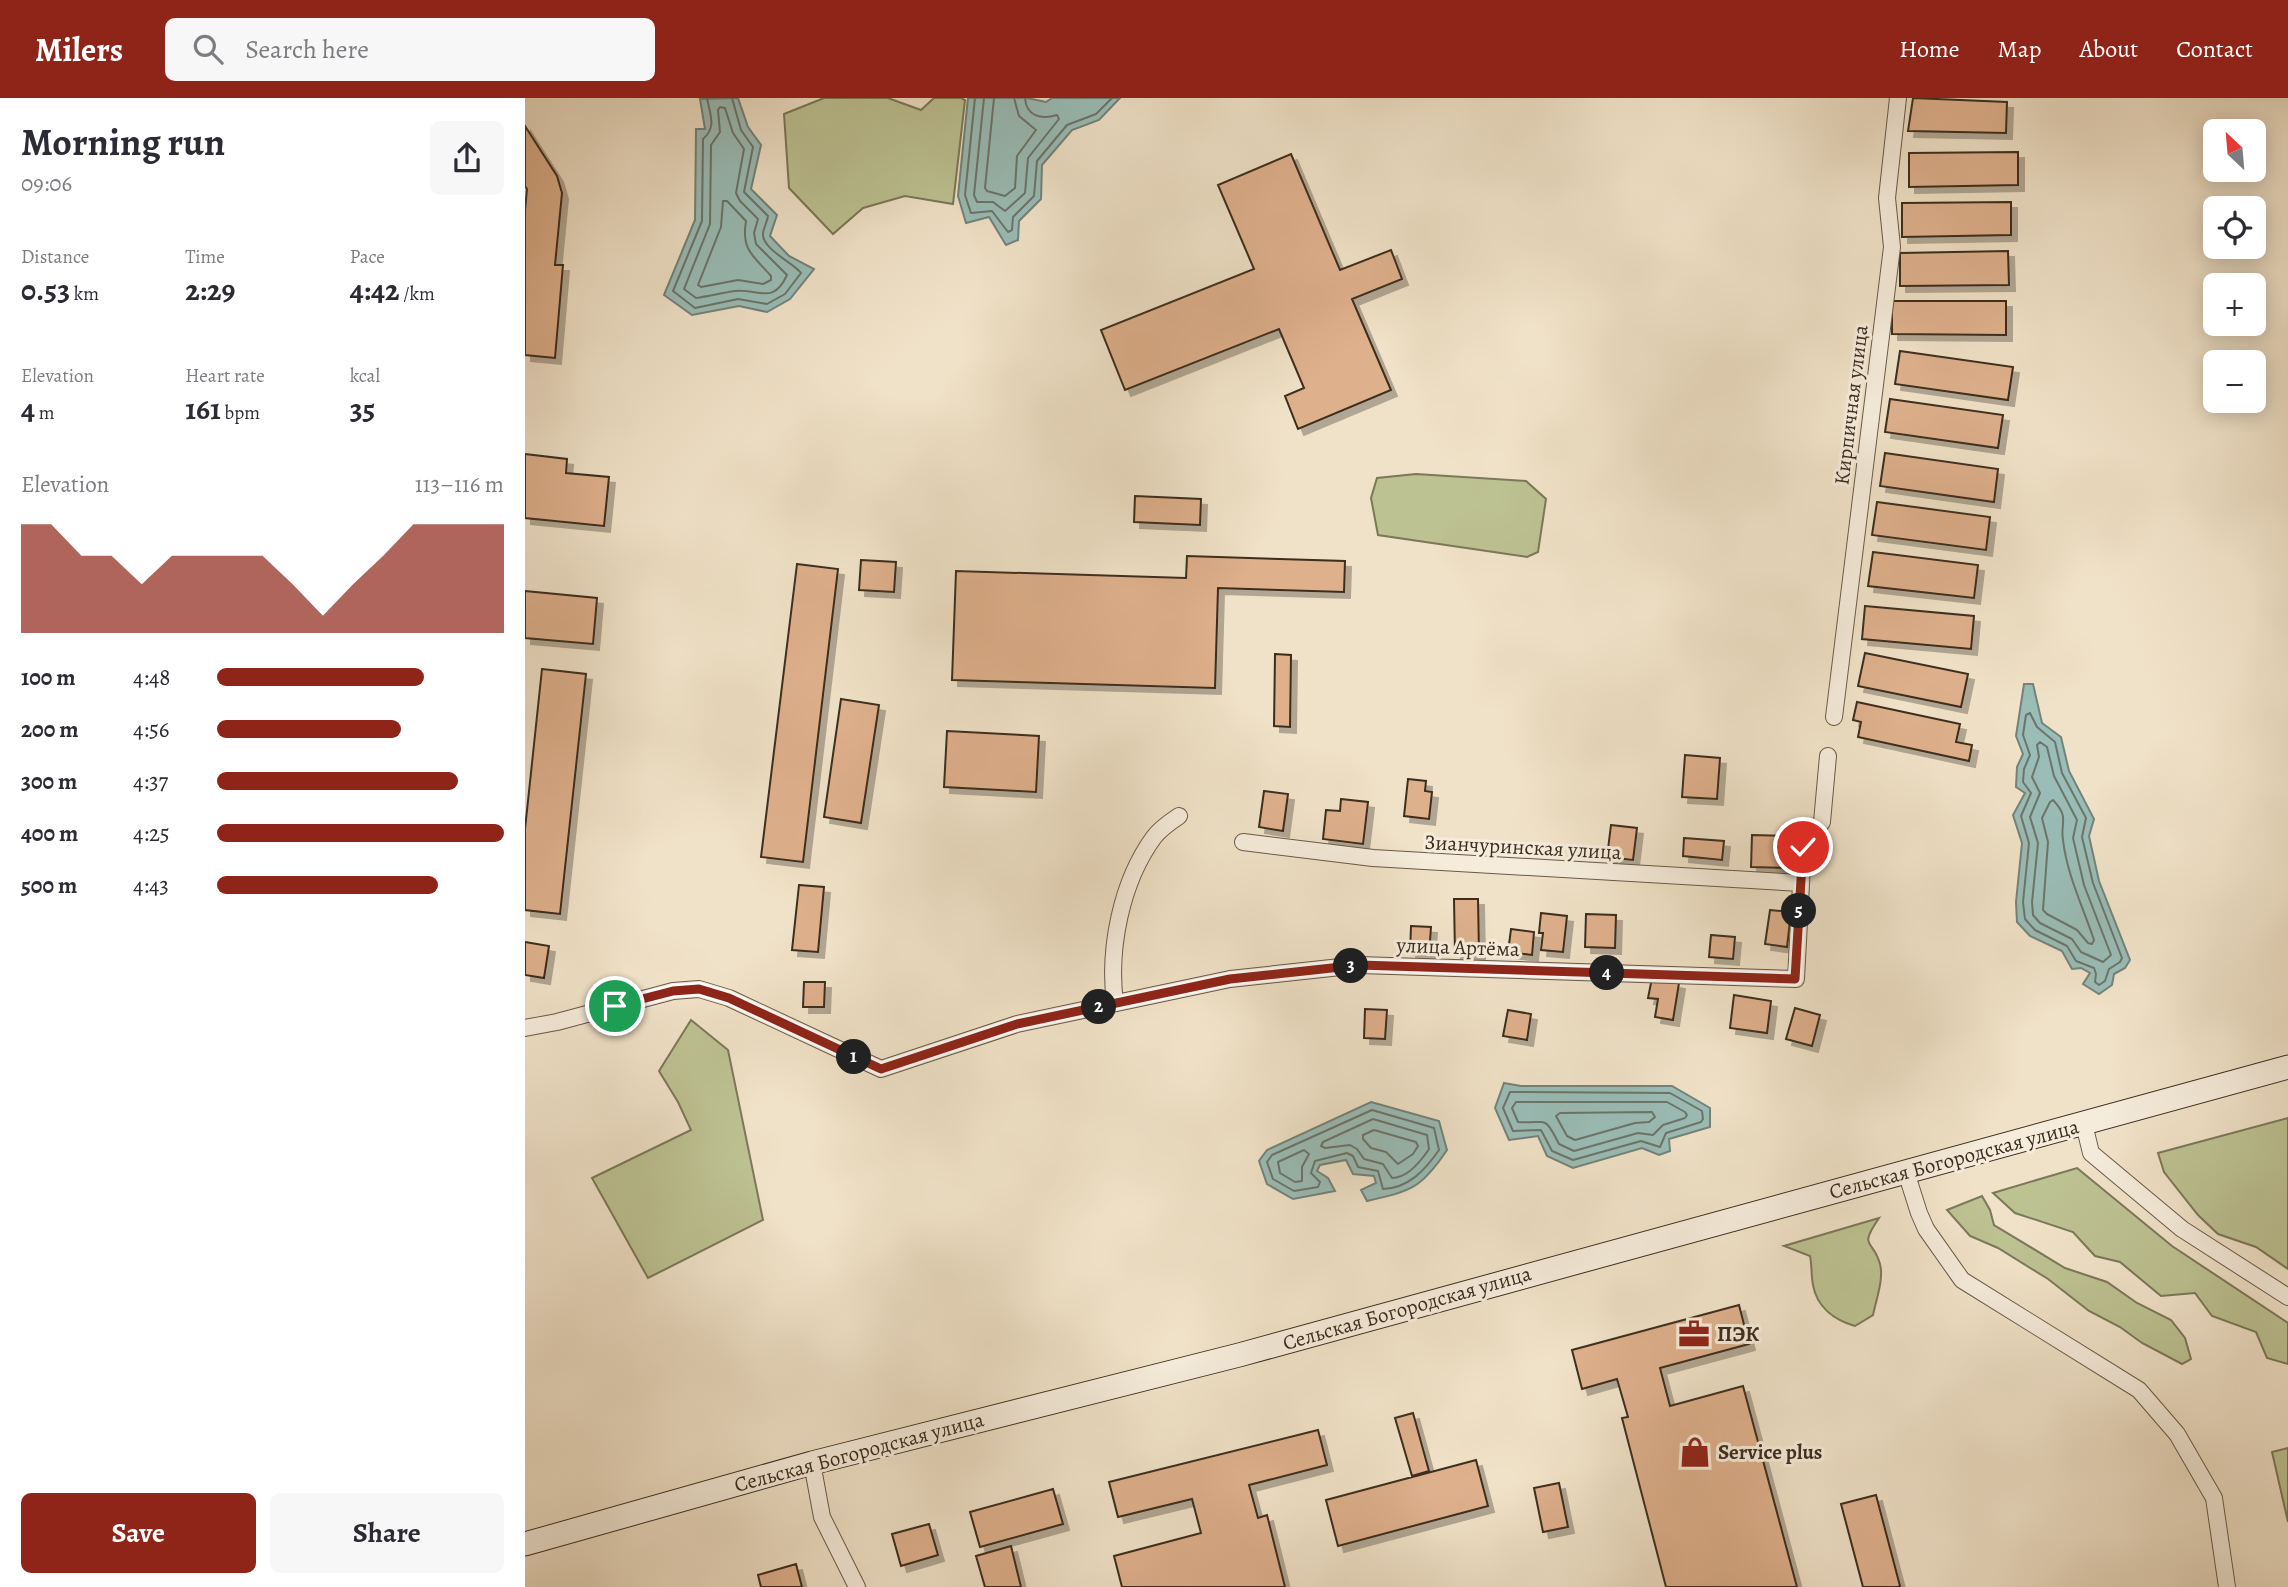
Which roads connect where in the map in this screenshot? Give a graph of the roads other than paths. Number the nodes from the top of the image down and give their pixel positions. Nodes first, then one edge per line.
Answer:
1 (1898, 98) edge
2 (1834, 717) dead end
3 (1828, 756) dead end
4 (1178, 816) dead end
5 (1243, 842) dead end
6 (1801, 883) junction
7 (1115, 1003) junction
8 (525, 1028) edge
9 (2288, 1067) edge
10 (2084, 1124) junction
11 (1906, 1171) junction
12 (2288, 1297) edge
13 (812, 1463) junction
14 (525, 1544) edge
15 (857, 1587) edge
16 (2227, 1587) edge

1 - 2 street, Кирпичная улица
3 - 6 street
4 - 7 street
5 - 6 street, Зианчуринская улица
6 - 7 street, улица Артёма
7 - 8 street, улица Артёма
9 - 10 main road, Сельская Богородская улица
10 - 11 main road, Сельская Богородская улица
10 - 12 street
11 - 13 main road, Сельская Богородская улица
11 - 16 street
13 - 14 main road, Сельская Богородская улица
13 - 15 street

